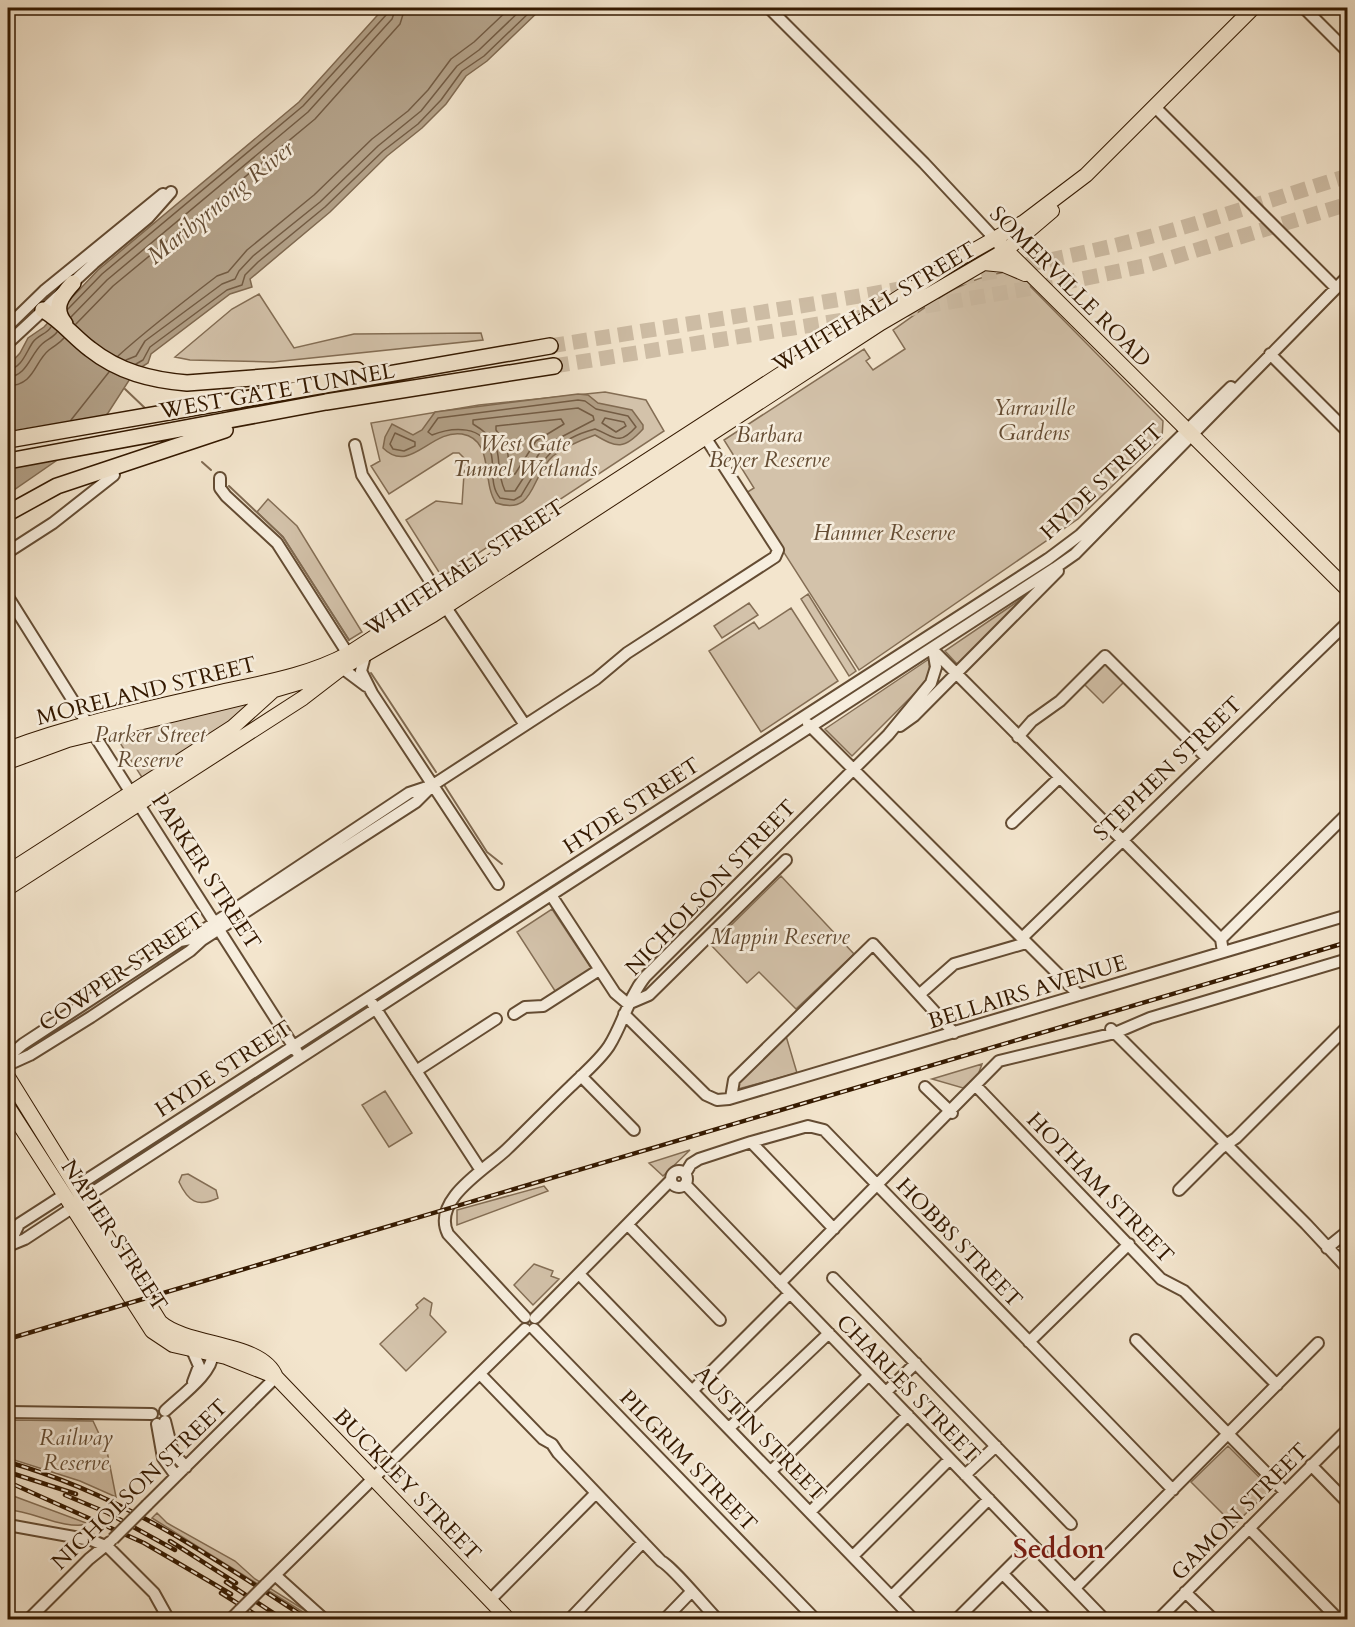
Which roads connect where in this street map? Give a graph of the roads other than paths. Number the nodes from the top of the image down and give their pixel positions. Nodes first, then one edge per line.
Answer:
1 (769, 8) edge
2 (1253, 8) edge
3 (1304, 8) edge
4 (1347, 52) edge
5 (1155, 107) junction
6 (1086, 175) junction
7 (995, 239) junction
8 (1006, 250) junction
9 (984, 263) junction
10 (1347, 276) edge
11 (73, 283) joint
12 (1042, 285) junction
13 (1335, 287) junction
14 (26, 308) junction
15 (51, 312) junction
16 (8, 326) edge
17 (8, 343) edge
18 (550, 346) tunnel mouth
19 (1270, 354) junction
20 (554, 366) tunnel mouth
21 (402, 370) junction
22 (232, 424) junction
23 (702, 432) junction
24 (1189, 432) junction
25 (1347, 432) edge
26 (8, 440) edge
27 (355, 445) dead end
28 (8, 461) edge
29 (114, 475) dead end
30 (220, 478) dead end
31 (8, 513) edge
32 (8, 552) edge
33 (1075, 554) junction
34 (1347, 591) edge
35 (8, 597) edge
36 (442, 600) junction
37 (1347, 616) edge
38 (1344, 625) edge
39 (926, 639) junction
40 (933, 649) junction
41 (348, 654) junction
42 (364, 656) junction
43 (342, 668) junction
44 (953, 672) junction
45 (296, 674) junction
46 (271, 691) junction
47 (372, 693) junction
48 (915, 703) junction
49 (807, 723) junction
50 (525, 725) junction
51 (90, 728) junction
52 (890, 732) junction
53 (1018, 737) junction
54 (68, 740) junction
55 (9, 748) edge
56 (1206, 757) junction
57 (8, 762) edge
58 (853, 769) junction
59 (1059, 778) junction
60 (433, 785) junction
61 (135, 798) junction
62 (1347, 813) edge
63 (1012, 824) dead end
64 (1121, 841) junction
65 (786, 860) dead end
66 (8, 872) edge
67 (498, 884) dead end
68 (8, 888) edge
69 (551, 895) junction
70 (511, 906) junction
71 (1347, 915) edge
72 (518, 917) junction
73 (216, 926) junction
74 (1221, 939) junction
75 (1024, 940) junction
76 (1223, 952) junction
77 (1347, 959) edge
78 (599, 970) junction
79 (920, 994) junction
80 (1079, 995) junction
81 (373, 1004) junction
82 (626, 1009) junction
83 (514, 1014) dead end
84 (496, 1019) dead end
85 (1347, 1026) edge
86 (1113, 1031) junction
87 (954, 1033) junction
88 (294, 1047) junction
89 (8, 1057) edge
90 (301, 1057) junction
91 (8, 1065) edge
92 (416, 1071) junction
93 (581, 1076) junction
94 (8, 1077) edge
95 (926, 1087) dead end
96 (977, 1087) junction
97 (731, 1098) junction
98 (8, 1107) edge
99 (951, 1113) junction
100 (634, 1130) dead end
101 (751, 1142) junction
102 (1227, 1144) junction
103 (480, 1169) junction
104 (679, 1181) junction
105 (879, 1184) junction
106 (1179, 1190) dead end
107 (81, 1192) junction
108 (64, 1195) junction
109 (72, 1208) junction
110 (448, 1209) joint
111 (628, 1225) junction
112 (834, 1229) junction
113 (1347, 1232) edge
114 (1129, 1244) junction
115 (8, 1246) edge
116 (1327, 1248) junction
117 (1347, 1269) edge
118 (579, 1274) junction
119 (833, 1278) dead end
120 (780, 1283) junction
121 (790, 1293) junction
122 (720, 1320) dead end
123 (529, 1323) junction
124 (174, 1332) joint
125 (829, 1333) junction
126 (1136, 1340) dead end
127 (1029, 1342) junction
128 (1318, 1343) dead end
129 (194, 1344) junction
130 (212, 1353) junction
131 (916, 1363) junction
132 (480, 1374) junction
133 (870, 1375) junction
134 (276, 1377) junction
135 (1277, 1385) junction
136 (190, 1387) junction
137 (693, 1389) junction
138 (886, 1392) junction
139 (8, 1412) edge
140 (908, 1415) junction
141 (160, 1417) junction
142 (729, 1428) junction
143 (1347, 1429) edge
144 (1228, 1434) junction
145 (996, 1446) junction
146 (950, 1459) junction
147 (1311, 1465) junction
148 (186, 1467) junction
149 (771, 1471) junction
150 (965, 1475) junction
151 (176, 1476) junction
152 (373, 1478) junction
153 (1173, 1490) junction
154 (1285, 1492) junction
155 (596, 1493) junction
156 (989, 1499) junction
157 (1347, 1503) edge
158 (810, 1512) junction
159 (1071, 1524) dead end
160 (8, 1525) edge
161 (1249, 1528) junction
162 (110, 1542) junction
163 (643, 1542) junction
164 (1035, 1546) junction
165 (853, 1556) junction
166 (275, 1575) junction
167 (1005, 1576) junction
168 (1075, 1588) junction
169 (691, 1592) junction
170 (1185, 1592) junction
171 (892, 1596) junction
172 (490, 1600) junction
173 (231, 1619) edge
174 (28, 1620) edge
175 (169, 1620) edge
176 (325, 1620) edge
177 (509, 1620) edge
178 (569, 1620) edge
179 (664, 1620) edge
180 (718, 1620) edge
181 (816, 1620) edge
182 (915, 1620) edge
183 (956, 1620) edge
184 (965, 1620) edge
185 (1048, 1620) edge
186 (1105, 1620) edge
187 (1158, 1620) edge
188 (1214, 1620) edge
189 (1339, 1620) edge

1 - 7 street, SOMERVILLE ROAD
2 - 5 main road, WHITEHALL STREET
3 - 4 street
5 - 6 main road, WHITEHALL STREET
5 - 13 street
6 - 7 main road, WHITEHALL STREET
6 - 8 main road, WHITEHALL STREET
7 - 8 main road, SOMERVILLE ROAD
7 - 23 main road, WHITEHALL STREET
8 - 9 main road, WHITEHALL STREET
8 - 12 main road, SOMERVILLE ROAD
9 - 12 main road
9 - 23 main road, WHITEHALL STREET
10 - 13 street, HYDE STREET
11 - 14 street
11 - 15 highway
12 - 24 main road, SOMERVILLE ROAD
13 - 19 street, HYDE STREET
14 - 15 street
14 - 16 street
15 - 17 street
15 - 21 highway
18 - 21 highway, WEST GATE TUNNEL
19 - 24 street, HYDE STREET
19 - 25 street
20 - 22 highway, WEST GATE TUNNEL
21 - 26 highway, WEST GATE TUNNEL
22 - 28 highway, WEST GATE TUNNEL
22 - 31 highway
23 - 36 main road, WHITEHALL STREET
23 - 50 street, COWPER STREET
24 - 33 street, HYDE STREET
24 - 34 main road, SOMERVILLE ROAD
24 - 39 street, HYDE STREET
27 - 36 street
29 - 32 street
30 - 41 street
33 - 40 street, HYDE STREET
33 - 44 street, NICHOLSON STREET
35 - 51 street, PARKER STREET
36 - 41 main road, WHITEHALL STREET
36 - 42 main road, WHITEHALL STREET
36 - 50 street
37 - 38 street, STEPHEN STREET
38 - 56 street, STEPHEN STREET
39 - 40 street
39 - 49 street, HYDE STREET
40 - 44 street
40 - 48 street, NICHOLSON STREET
40 - 49 street, HYDE STREET
41 - 45 main road, WHITEHALL STREET
42 - 43 main road, WHITEHALL STREET
42 - 47 street
43 - 46 main road, MORELAND STREET
43 - 47 street
43 - 61 main road, WHITEHALL STREET
44 - 48 street
44 - 52 street, NICHOLSON STREET
44 - 53 street
45 - 46 main road
45 - 51 main road, MORELAND STREET
46 - 51 main road, MORELAND STREET
46 - 61 main road, WHITEHALL STREET
47 - 60 street
48 - 52 street, NICHOLSON STREET
49 - 58 street
49 - 69 street, HYDE STREET
49 - 70 street, HYDE STREET
50 - 60 street, COWPER STREET
51 - 54 main road, MORELAND STREET
51 - 55 main road, MORELAND STREET
51 - 61 street, PARKER STREET
52 - 58 street, NICHOLSON STREET
53 - 56 street
53 - 59 street
54 - 55 main road
54 - 57 main road, MORELAND STREET
56 - 64 street, STEPHEN STREET
58 - 75 street
58 - 82 street, NICHOLSON STREET
59 - 63 street
59 - 64 street
60 - 67 street
60 - 73 street, COWPER STREET
61 - 66 main road, WHITEHALL STREET
61 - 68 main road, WHITEHALL STREET
61 - 73 street, PARKER STREET
62 - 74 street
64 - 74 street
64 - 75 street, STEPHEN STREET
65 - 82 street
69 - 72 street, HYDE STREET
69 - 78 street
70 - 72 street
70 - 81 street, HYDE STREET
71 - 76 street, BELLAIRS AVENUE
72 - 81 street, HYDE STREET
73 - 88 street, PARKER STREET
73 - 89 street, COWPER STREET
73 - 91 street, COWPER STREET
74 - 76 street
75 - 79 street, STEPHEN STREET
75 - 80 street
76 - 80 street, BELLAIRS AVENUE
77 - 86 street
78 - 82 street
78 - 83 street
79 - 87 street
79 - 97 street
80 - 87 street, BELLAIRS AVENUE
81 - 88 street, HYDE STREET
81 - 90 street, HYDE STREET
81 - 92 street
82 - 93 street, NICHOLSON STREET
82 - 97 street, BELLAIRS AVENUE
84 - 92 street
85 - 102 street
86 - 96 street
86 - 102 street
87 - 97 street, BELLAIRS AVENUE
88 - 90 street, PARKER STREET
88 - 107 street, HYDE STREET
90 - 107 street, HYDE STREET
92 - 103 street
93 - 100 street
93 - 103 street, NICHOLSON STREET
94 - 107 main road, NAPIER STREET
95 - 99 street
96 - 99 street
96 - 114 street, HOTHAM STREET
98 - 108 main road, NAPIER STREET
99 - 105 street
101 - 104 street, HOBBS STREET
101 - 105 street, HOBBS STREET
101 - 112 street
102 - 106 street
102 - 116 street
103 - 110 street, NICHOLSON STREET
104 - 111 street, HOBBS STREET
104 - 120 street, CHARLES STREET
105 - 112 street
105 - 127 street, HOBBS STREET
107 - 108 main road, HYDE STREET
107 - 109 main road, HYDE STREET
107 - 124 main road, NAPIER STREET
108 - 109 main road, NAPIER STREET
108 - 115 street, HYDE STREET
109 - 115 street, HYDE STREET
109 - 129 main road, NAPIER STREET
110 - 123 street, PILGRIM STREET
111 - 118 street, HOBBS STREET
111 - 122 street
112 - 120 street
113 - 116 street
114 - 127 street
114 - 135 street, HOTHAM STREET
116 - 117 street
118 - 123 street, HOBBS STREET
118 - 137 street, AUSTIN STREET
119 - 131 street
120 - 121 street, CHARLES STREET
121 - 125 street, CHARLES STREET
121 - 137 street
123 - 132 street, HOBBS STREET
123 - 181 street, PILGRIM STREET
124 - 129 main road, BUCKLEY STREET
125 - 133 street, CHARLES STREET
125 - 142 street
126 - 144 street
127 - 153 street, HOBBS STREET
128 - 135 street
129 - 130 main road, BUCKLEY STREET
129 - 134 main road, BUCKLEY STREET
129 - 136 street
130 - 134 main road, BUCKLEY STREET
130 - 136 street
131 - 138 street
131 - 145 street
132 - 152 street, HOBBS STREET
132 - 155 street
133 - 138 street, CHARLES STREET
133 - 149 street
134 - 148 street, NICHOLSON STREET
134 - 152 main road, BUCKLEY STREET
135 - 144 street
136 - 141 street
137 - 142 street, AUSTIN STREET
138 - 140 street, CHARLES STREET
139 - 141 street
140 - 146 street, CHARLES STREET
140 - 158 street
141 - 148 street
141 - 151 street
142 - 149 street, AUSTIN STREET
143 - 147 street, GAMON STREET
144 - 153 street
144 - 154 street
145 - 150 street
145 - 159 street
146 - 150 street, CHARLES STREET
146 - 165 street
147 - 154 street, GAMON STREET
147 - 157 street
148 - 151 street, NICHOLSON STREET
149 - 158 street, AUSTIN STREET
150 - 156 street, CHARLES STREET
151 - 162 street, NICHOLSON STREET, bridge
152 - 166 street, HOBBS STREET
152 - 172 main road, BUCKLEY STREET
153 - 168 street
154 - 161 street, GAMON STREET
155 - 163 street
155 - 172 street
156 - 164 street, CHARLES STREET
156 - 171 street
158 - 165 street, AUSTIN STREET
160 - 162 street
161 - 170 street, GAMON STREET
161 - 189 street
162 - 174 street, NICHOLSON STREET
162 - 175 street
163 - 169 street
163 - 178 street
164 - 167 street
164 - 168 street, CHARLES STREET
165 - 171 street, AUSTIN STREET
166 - 173 street, HOBBS STREET, bridge
166 - 176 street
167 - 183 street
167 - 184 street
167 - 185 street
168 - 186 street, CHARLES STREET
169 - 179 street
169 - 180 street
170 - 187 street, GAMON STREET
170 - 188 street
171 - 182 street, AUSTIN STREET
172 - 177 main road, BUCKLEY STREET

